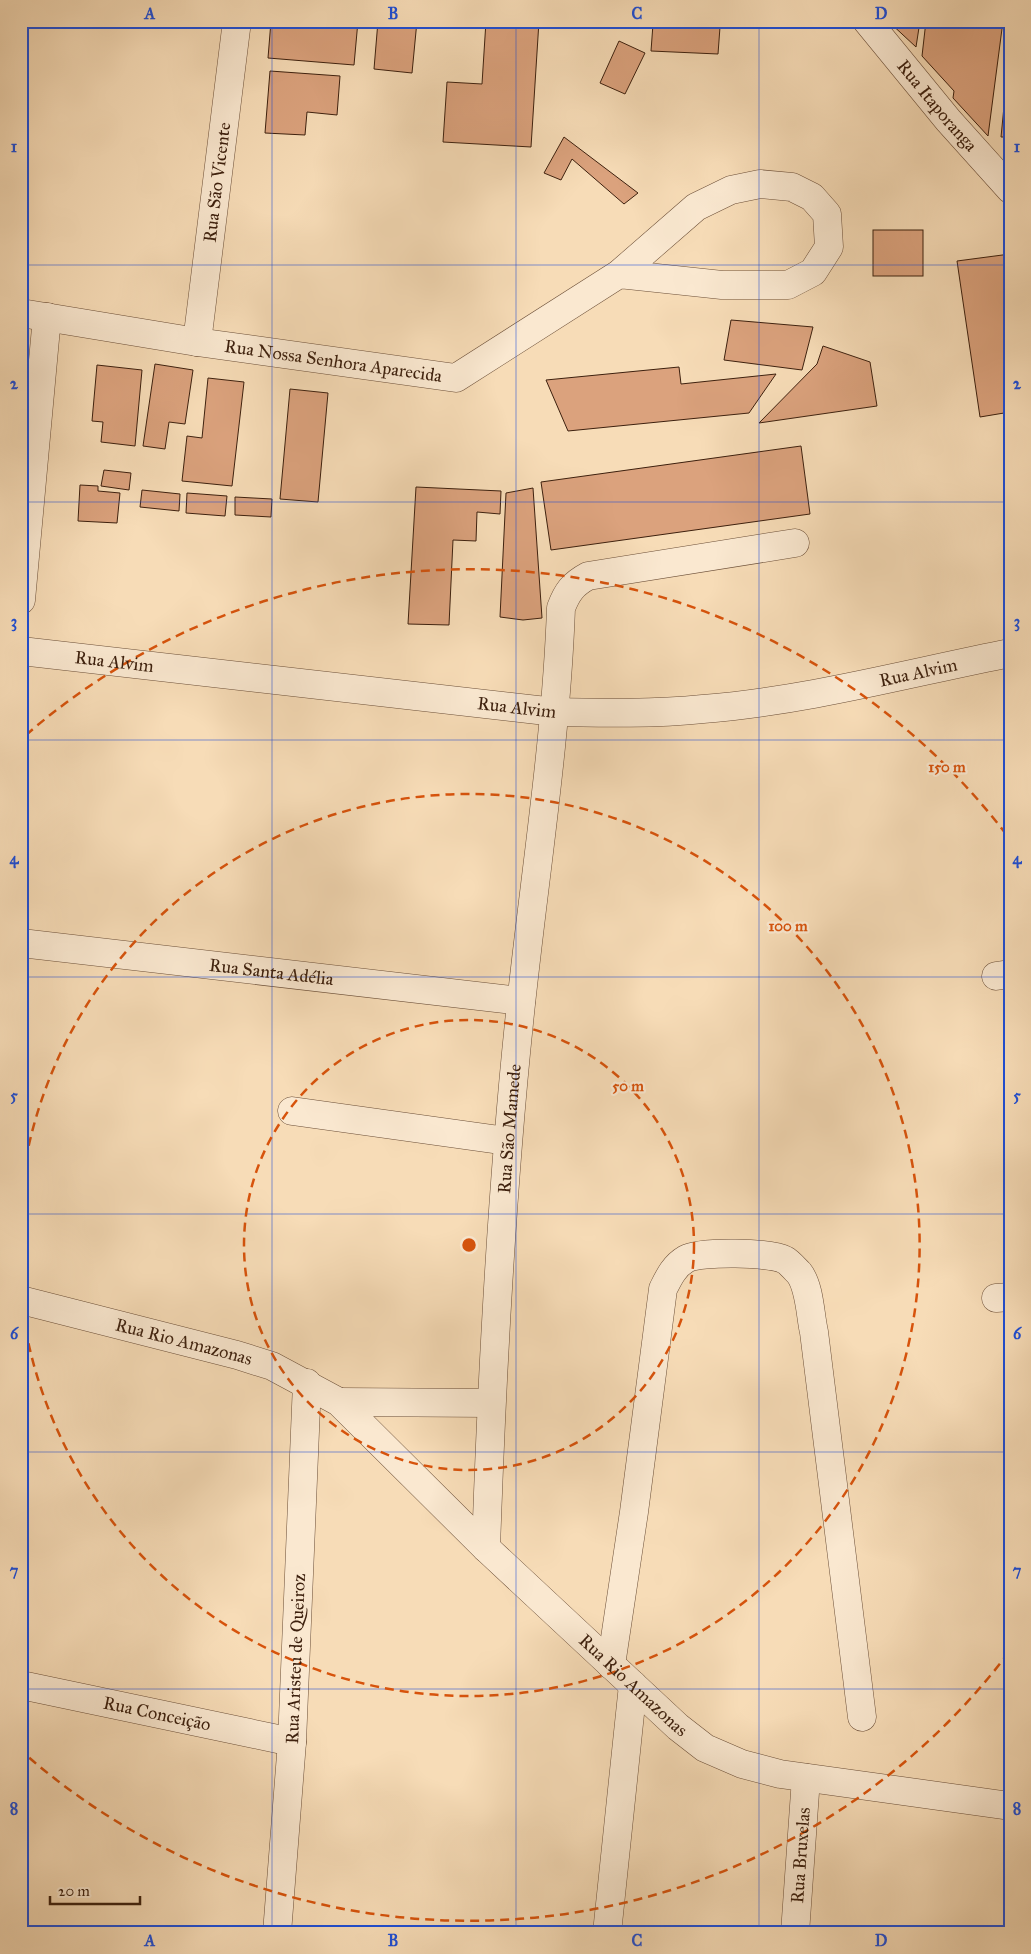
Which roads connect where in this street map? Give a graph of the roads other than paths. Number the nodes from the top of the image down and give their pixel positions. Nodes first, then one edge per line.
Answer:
1 (237, 21) edge
2 (866, 21) edge
3 (1010, 189) edge
4 (619, 274) junction
5 (34, 315) edge
6 (196, 342) junction
7 (795, 543) dead end
8 (21, 600) edge
9 (21, 651) edge
10 (1010, 653) edge
11 (555, 712) junction
12 (21, 943) edge
13 (521, 1000) junction
14 (292, 1112) dead end
15 (507, 1140) junction
16 (21, 1300) edge
17 (307, 1383) junction
18 (339, 1402) junction
19 (491, 1403) junction
20 (486, 1548) junction
21 (610, 1665) junction
22 (21, 1684) edge
23 (633, 1685) junction
24 (862, 1717) dead end
25 (292, 1742) junction
26 (806, 1778) junction
27 (1010, 1806) edge
28 (277, 1933) edge
29 (607, 1933) edge
30 (795, 1933) edge

1 - 6 street, Rua São Vicente
2 - 3 street, Rua Itaporanga
4 - 4 street, Rua Nossa Senhora Aparecida
4 - 6 street, Rua Nossa Senhora Aparecida
5 - 6 street, Rua Nossa Senhora Aparecida
5 - 8 street
7 - 11 street, Rua São Mamede
9 - 11 street, Rua Alvim
10 - 11 street, Rua Alvim
11 - 13 street, Rua São Mamede
12 - 13 street, Rua Santa Adélia
13 - 15 street, Rua São Mamede
14 - 15 street
15 - 19 street, Rua São Mamede
16 - 17 street, Rua Rio Amazonas
17 - 18 street, Rua Rio Amazonas
17 - 25 street, Rua Aristeu de Queiroz
18 - 19 street
18 - 20 street, Rua Rio Amazonas
19 - 20 street, Rua São Mamede
20 - 21 street, Rua Rio Amazonas
21 - 23 street, Rua Rio Amazonas
21 - 24 street
22 - 25 street, Rua Conceição
23 - 26 street, Rua Rio Amazonas
23 - 29 street
25 - 28 street, Rua Aristeu de Queiroz
26 - 27 street, Rua Rio Amazonas
26 - 30 street, Rua Bruxelas

